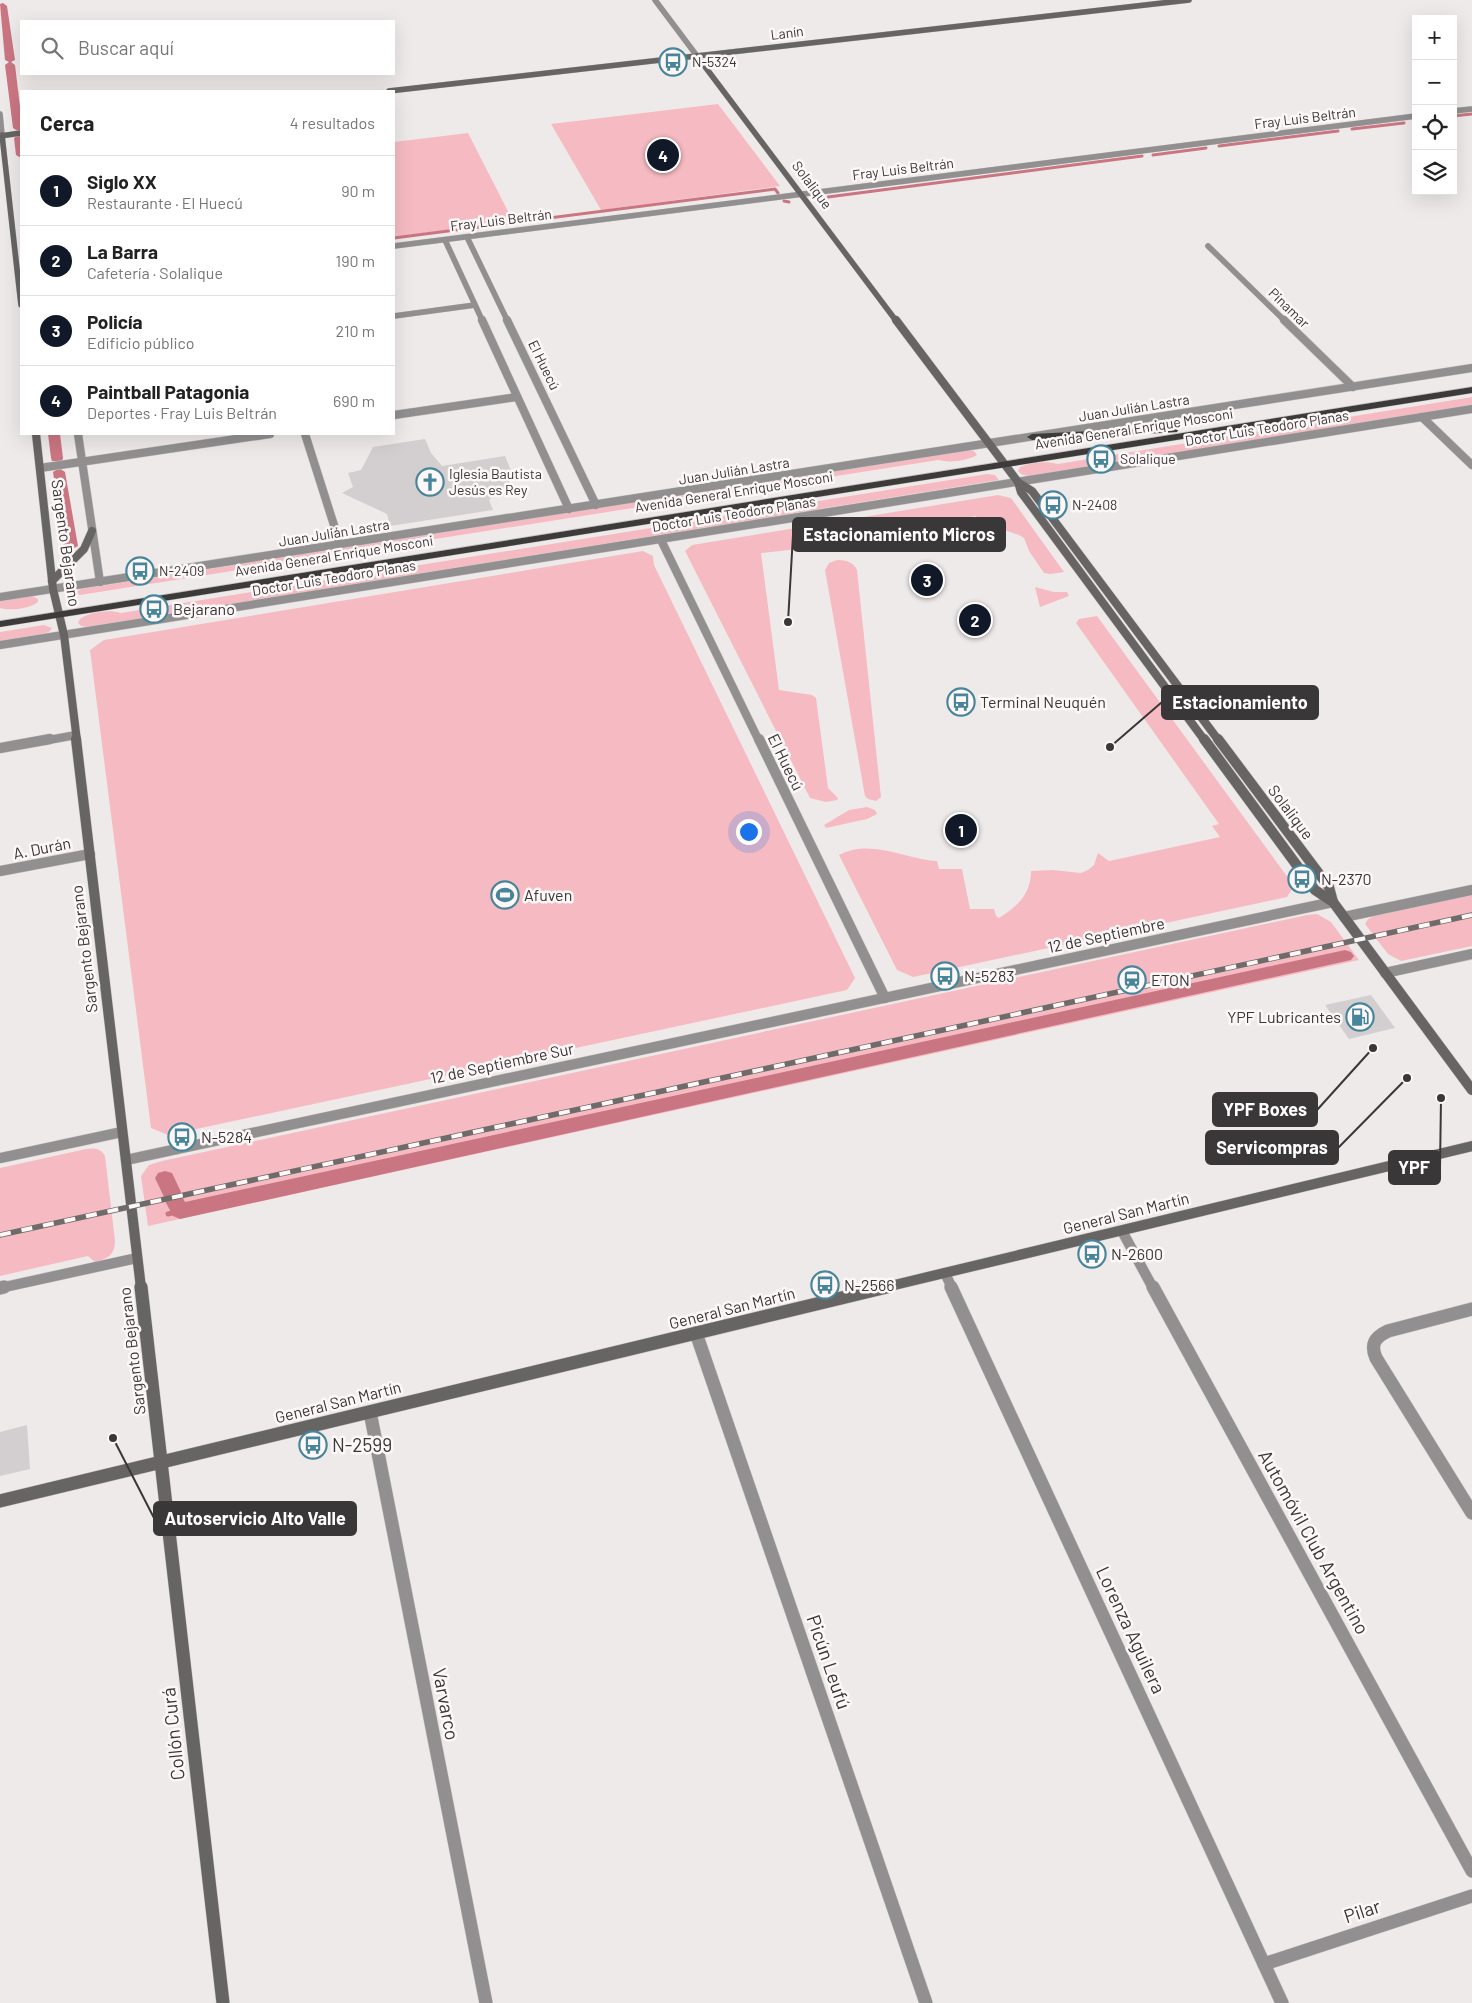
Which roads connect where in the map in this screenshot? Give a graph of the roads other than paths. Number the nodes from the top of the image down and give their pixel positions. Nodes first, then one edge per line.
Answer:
1 (656, 0) edge
2 (1189, 0) edge
3 (697, 56) junction
4 (395, 90) edge
5 (1472, 109) edge
6 (1457, 111) edge
7 (0, 114) edge
8 (1412, 117) edge
9 (20, 133) edge
10 (1, 136) edge
11 (802, 194) junction
12 (467, 237) junction
13 (445, 240) junction
14 (395, 246) edge
15 (1208, 246) dead end
16 (20, 286) edge
17 (474, 305) junction
18 (395, 316) edge
19 (1472, 368) edge
20 (1472, 382) edge
21 (1353, 387) junction
22 (1472, 390) edge
23 (517, 397) junction
24 (1472, 409) edge
25 (395, 415) edge
26 (1422, 417) junction
27 (1174, 430) junction
28 (36, 435) edge
29 (78, 435) edge
30 (263, 435) edge
31 (305, 435) edge
32 (1032, 437) junction
33 (989, 444) junction
34 (82, 461) junction
35 (1002, 461) junction
36 (1472, 465) edge
37 (40, 468) junction
38 (1018, 482) junction
39 (596, 505) junction
40 (569, 509) junction
41 (92, 531) junction
42 (661, 540) junction
43 (340, 544) junction
44 (100, 582) junction
45 (53, 585) junction
46 (0, 597) edge
47 (58, 611) junction
48 (0, 615) edge
49 (0, 624) edge
50 (64, 635) junction
51 (0, 645) edge
52 (76, 735) junction
53 (0, 748) edge
54 (90, 854) junction
55 (0, 871) edge
56 (1472, 890) edge
57 (1332, 902) junction
58 (1344, 917) junction
59 (1472, 954) edge
60 (1385, 973) junction
61 (885, 998) junction
62 (1472, 1090) edge
63 (122, 1132) junction
64 (1472, 1146) edge
65 (0, 1158) edge
66 (126, 1160) junction
67 (1122, 1230) junction
68 (137, 1258) junction
69 (946, 1273) junction
70 (0, 1288) edge
71 (1472, 1309) edge
72 (696, 1333) junction
73 (370, 1412) junction
74 (162, 1462) junction
75 (0, 1501) edge
76 (1472, 1513) edge
77 (1472, 1871) edge
78 (1472, 1896) edge
79 (1264, 1964) junction
80 (222, 2003) edge
81 (486, 2003) edge
82 (926, 2003) edge
83 (1282, 2003) edge

1 - 3 street, Solalique
2 - 3 main road, Lanín
3 - 4 main road, Lanín
3 - 11 main road, Solalique
5 - 6 street
7 - 10 street
8 - 11 street, Fray Luis Beltrán
9 - 10 main road
10 - 16 main road
11 - 12 street, Fray Luis Beltrán
11 - 33 main road, Solalique
12 - 13 street, Fray Luis Beltrán
12 - 39 street, El Huecú
13 - 14 street, Fray Luis Beltrán
13 - 17 street
15 - 21 street, Pinamar
17 - 18 street
17 - 23 street
19 - 21 street, Juan Julián Lastra
20 - 27 highway, Avenida General Enrique Mosconi
21 - 32 street, Juan Julián Lastra
22 - 35 highway, Avenida General Enrique Mosconi
23 - 25 street
23 - 40 street
24 - 26 street, Doctor Luis Teodoro Planas
26 - 36 street
26 - 38 street, Doctor Luis Teodoro Planas
27 - 32 highway
27 - 35 highway, Avenida General Enrique Mosconi
28 - 37 main road, Sargento Bejarano
29 - 34 street, Sargento Bejarano
30 - 34 street
31 - 43 street
32 - 33 street, Juan Julián Lastra
33 - 35 main road, Solalique
33 - 39 street, Juan Julián Lastra
34 - 37 street
34 - 41 street, Sargento Bejarano
35 - 38 main road, Solalique
35 - 47 highway, Avenida General Enrique Mosconi
37 - 45 main road, Sargento Bejarano
38 - 42 street, Doctor Luis Teodoro Planas
38 - 57 main road, Solalique
38 - 57 main road, Solalique
39 - 40 street, Juan Julián Lastra
40 - 43 street, Juan Julián Lastra
41 - 44 street, Sargento Bejarano
41 - 45 main road
42 - 50 street, Doctor Luis Teodoro Planas
42 - 61 street, El Huecú
43 - 44 street, Juan Julián Lastra
44 - 45 street, Juan Julián Lastra
45 - 46 street, Juan Julián Lastra
45 - 47 main road, Sargento Bejarano
47 - 48 highway, Avenida General Enrique Mosconi
47 - 49 highway, Avenida General Enrique Mosconi
47 - 50 main road, Sargento Bejarano
50 - 51 street, Doctor Luis Teodoro Planas
50 - 52 main road, Sargento Bejarano
52 - 53 street
52 - 54 main road, Sargento Bejarano
54 - 55 street, A. Durán
54 - 63 main road, Sargento Bejarano
56 - 58 street
57 - 58 main road, Solalique
57 - 61 street, 12 de Septiembre
58 - 60 main road, Solalique
59 - 60 street
60 - 62 main road, Solalique
61 - 66 street, 12 de Septiembre Sur
63 - 65 street
63 - 66 main road, Sargento Bejarano
64 - 67 main road, General San Martín
66 - 68 main road, Sargento Bejarano
67 - 69 main road, General San Martín
67 - 77 street, Automóvil Club Argentino
68 - 70 street
68 - 74 main road, Sargento Bejarano
69 - 72 main road, General San Martín
69 - 79 street, Lorenza Aguilera
71 - 76 street
72 - 73 main road, General San Martín
72 - 82 street, Picún Leufú
73 - 74 main road, General San Martín
73 - 81 street, Varvarco
74 - 75 main road, General San Martín
74 - 80 main road, Collón Curá
78 - 79 street, Pilar
79 - 83 street, Lorenza Aguilera

